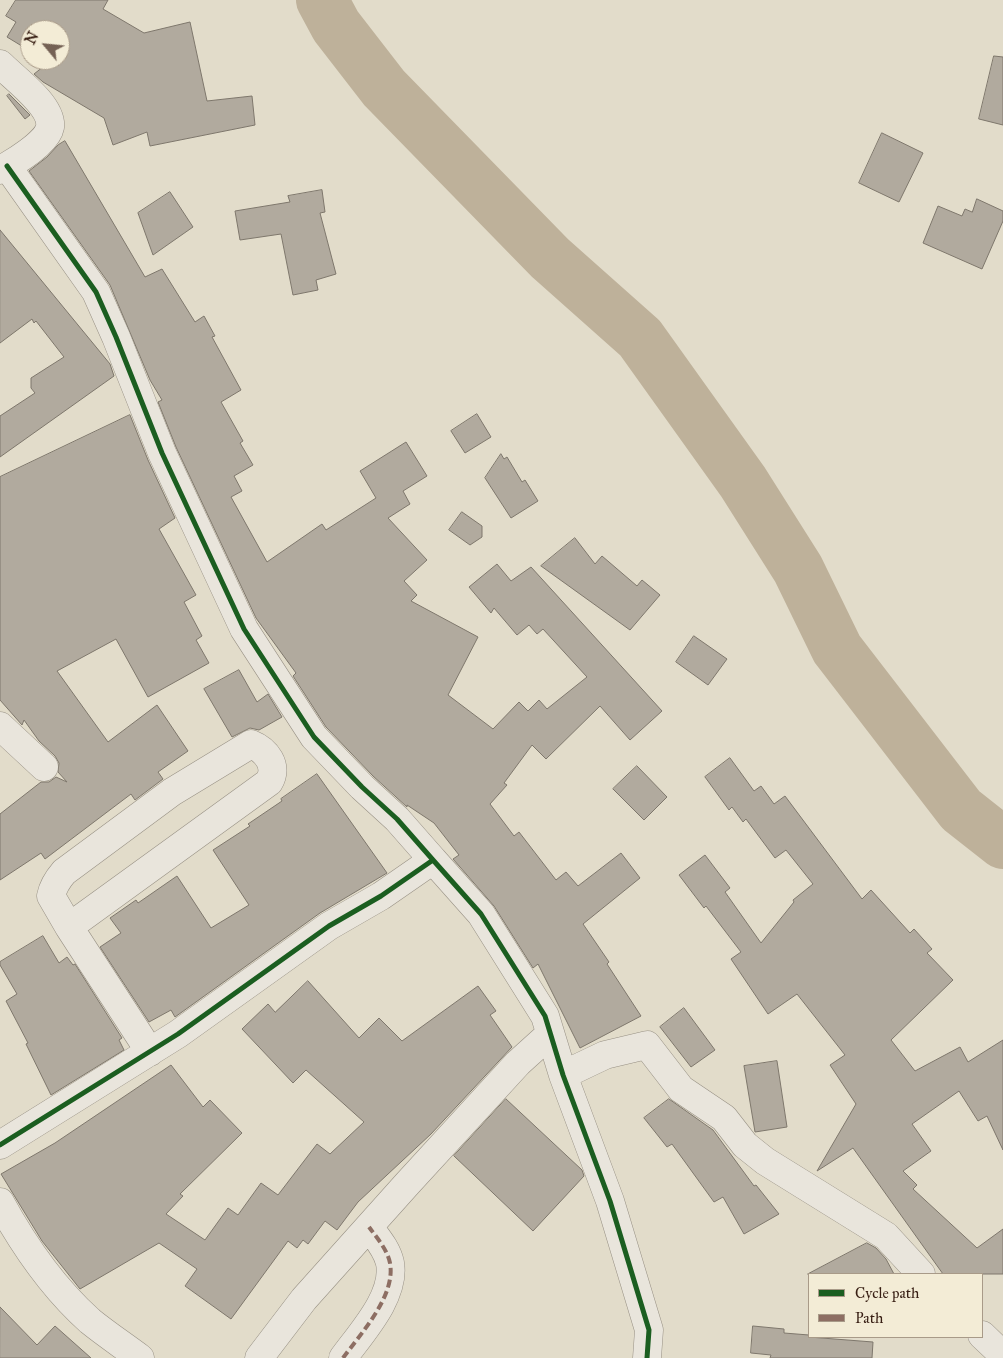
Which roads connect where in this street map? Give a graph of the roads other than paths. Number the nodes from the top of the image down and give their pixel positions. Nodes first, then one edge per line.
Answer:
1 (0, 64) edge
2 (4, 168) edge
3 (0, 726) edge
4 (44, 767) dead end
5 (433, 860) junction
6 (69, 927) junction
7 (550, 1034) junction
8 (150, 1052) junction
9 (563, 1075) junction
10 (0, 1145) edge
11 (0, 1202) edge
12 (368, 1227) junction
13 (920, 1273) edge
14 (983, 1336) edge
15 (1003, 1355) edge
16 (140, 1358) edge
17 (259, 1358) edge
18 (343, 1358) edge
19 (647, 1358) edge

1 - 2 street
2 - 5 street
3 - 4 street
5 - 7 street
5 - 8 street
6 - 6 street
6 - 8 street
7 - 9 street
7 - 12 street
8 - 10 street
9 - 13 street
9 - 19 street
11 - 16 street
12 - 17 street
12 - 18 street
14 - 15 street

